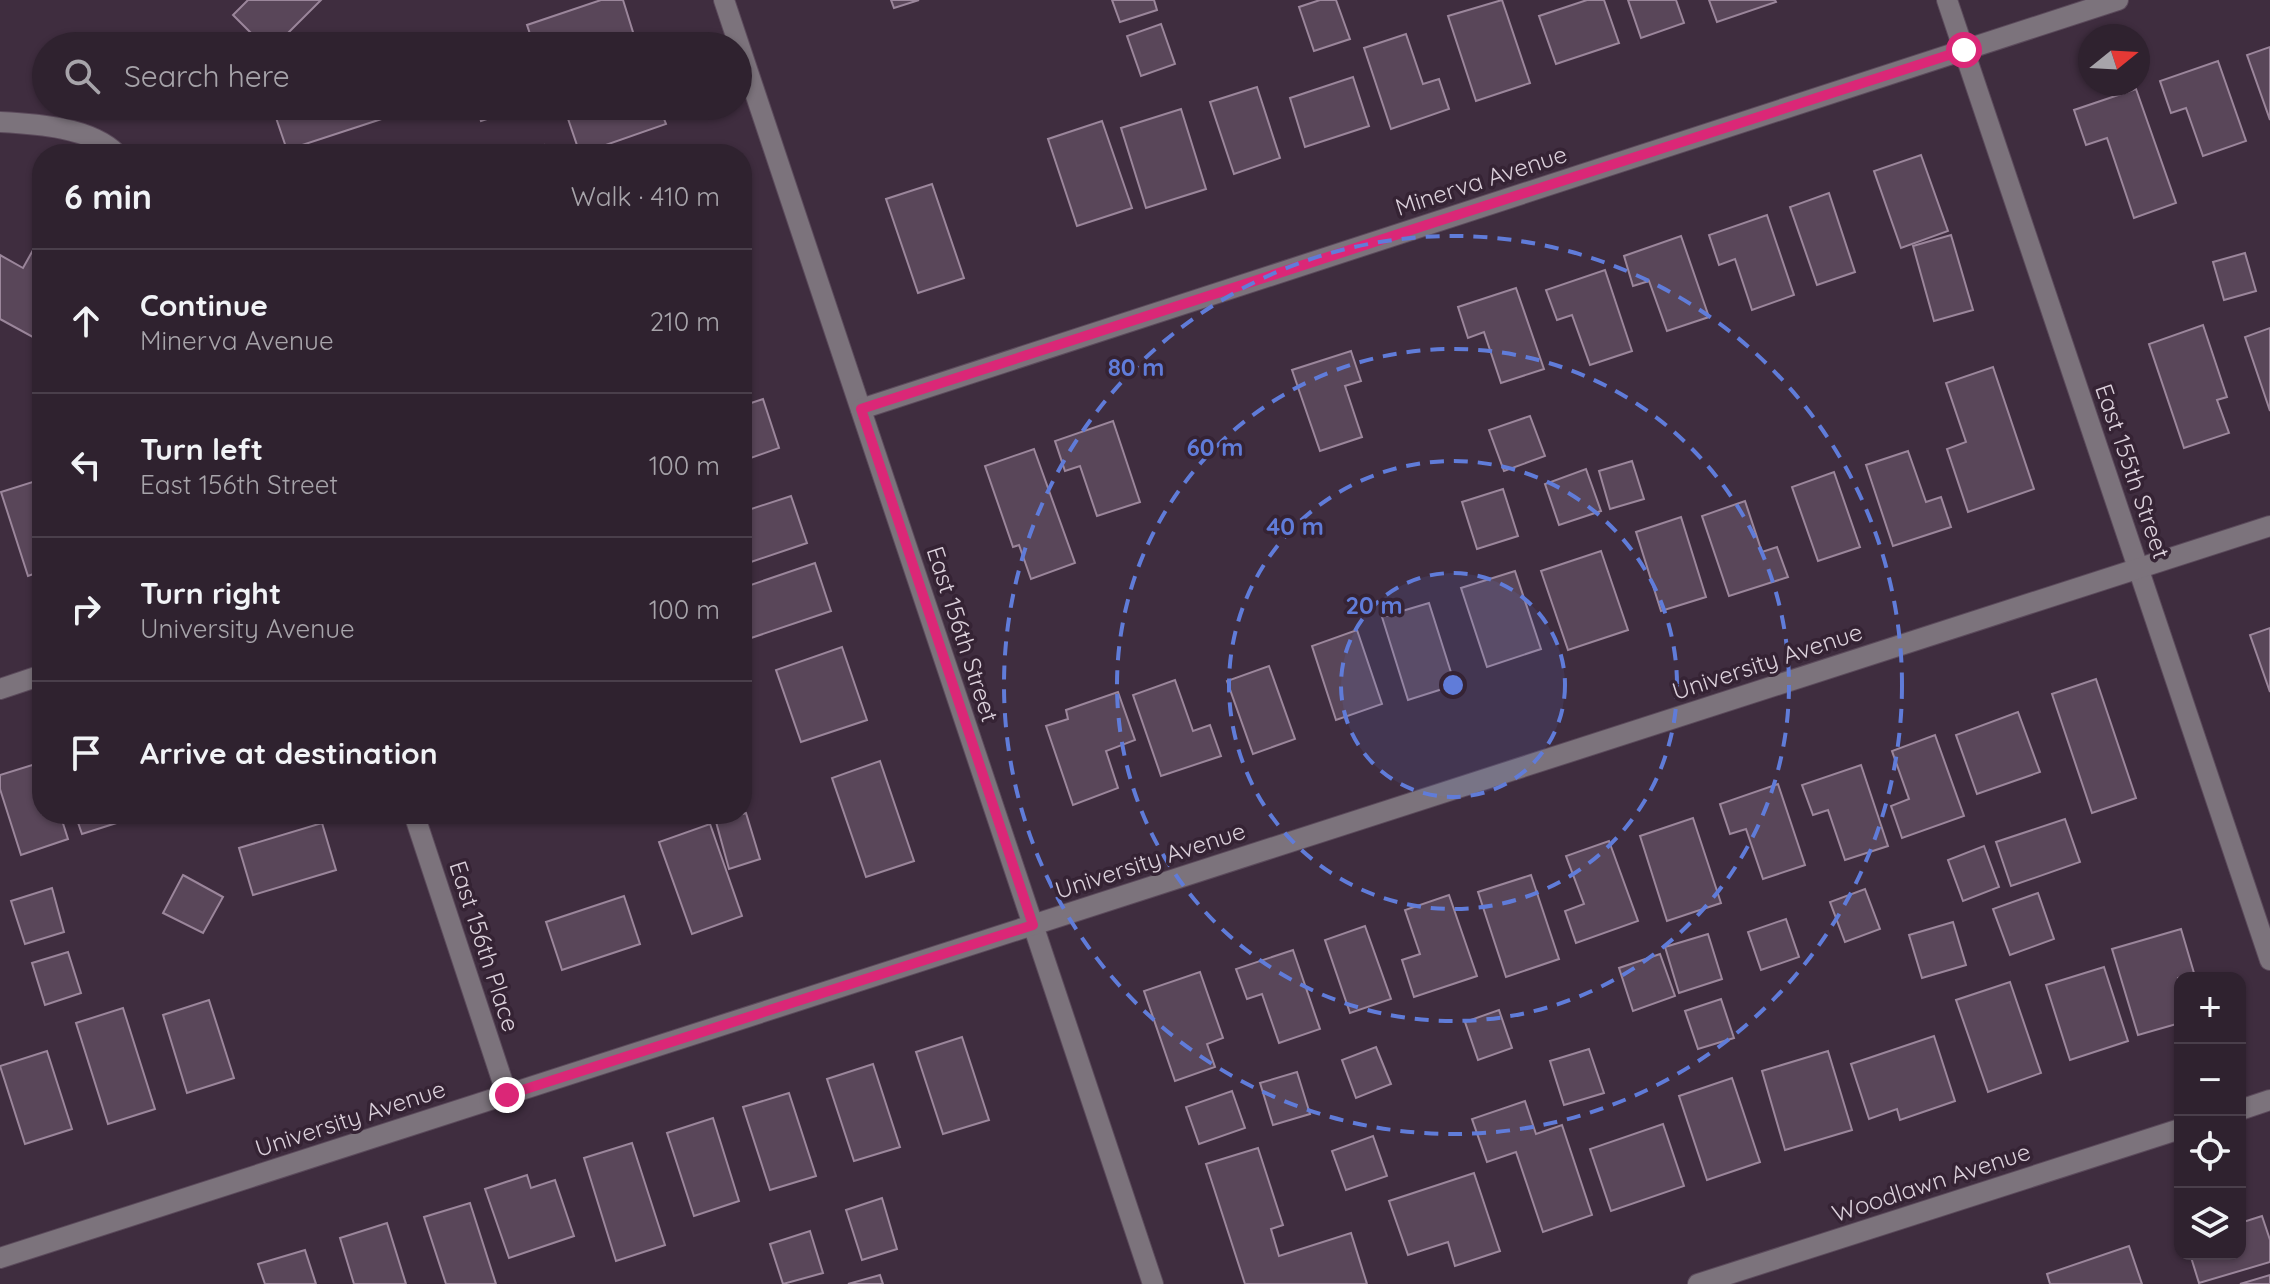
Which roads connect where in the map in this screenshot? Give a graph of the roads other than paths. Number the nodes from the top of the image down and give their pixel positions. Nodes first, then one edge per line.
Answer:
1 (724, 0) edge
2 (1947, 0) edge
3 (2118, 0) edge
4 (735, 32) edge
5 (1964, 50) junction
6 (752, 84) edge
7 (0, 122) edge
8 (98, 144) edge
9 (861, 409) junction
10 (2270, 526) edge
11 (2138, 568) junction
12 (32, 678) edge
13 (0, 689) edge
14 (417, 824) edge
15 (1033, 925) junction
16 (2270, 960) edge
17 (507, 1095) junction
18 (2270, 1100) edge
19 (2246, 1108) edge
20 (2174, 1131) edge
21 (0, 1258) edge
22 (1153, 1284) edge
23 (1698, 1284) edge

1 - 4 street, East 156th Street
2 - 5 street, East 155th Street
3 - 5 street, Minerva Avenue
5 - 9 street, Minerva Avenue
5 - 11 street, East 155th Street
6 - 9 street, East 156th Street
7 - 8 street
9 - 15 street, East 156th Street
10 - 11 street, University Avenue
11 - 15 street, University Avenue
11 - 16 street, East 155th Street
12 - 13 street
14 - 17 street, East 156th Place
15 - 17 street, University Avenue
15 - 22 street, East 156th Street
17 - 21 street, University Avenue
18 - 19 street
20 - 23 street, Woodlawn Avenue

